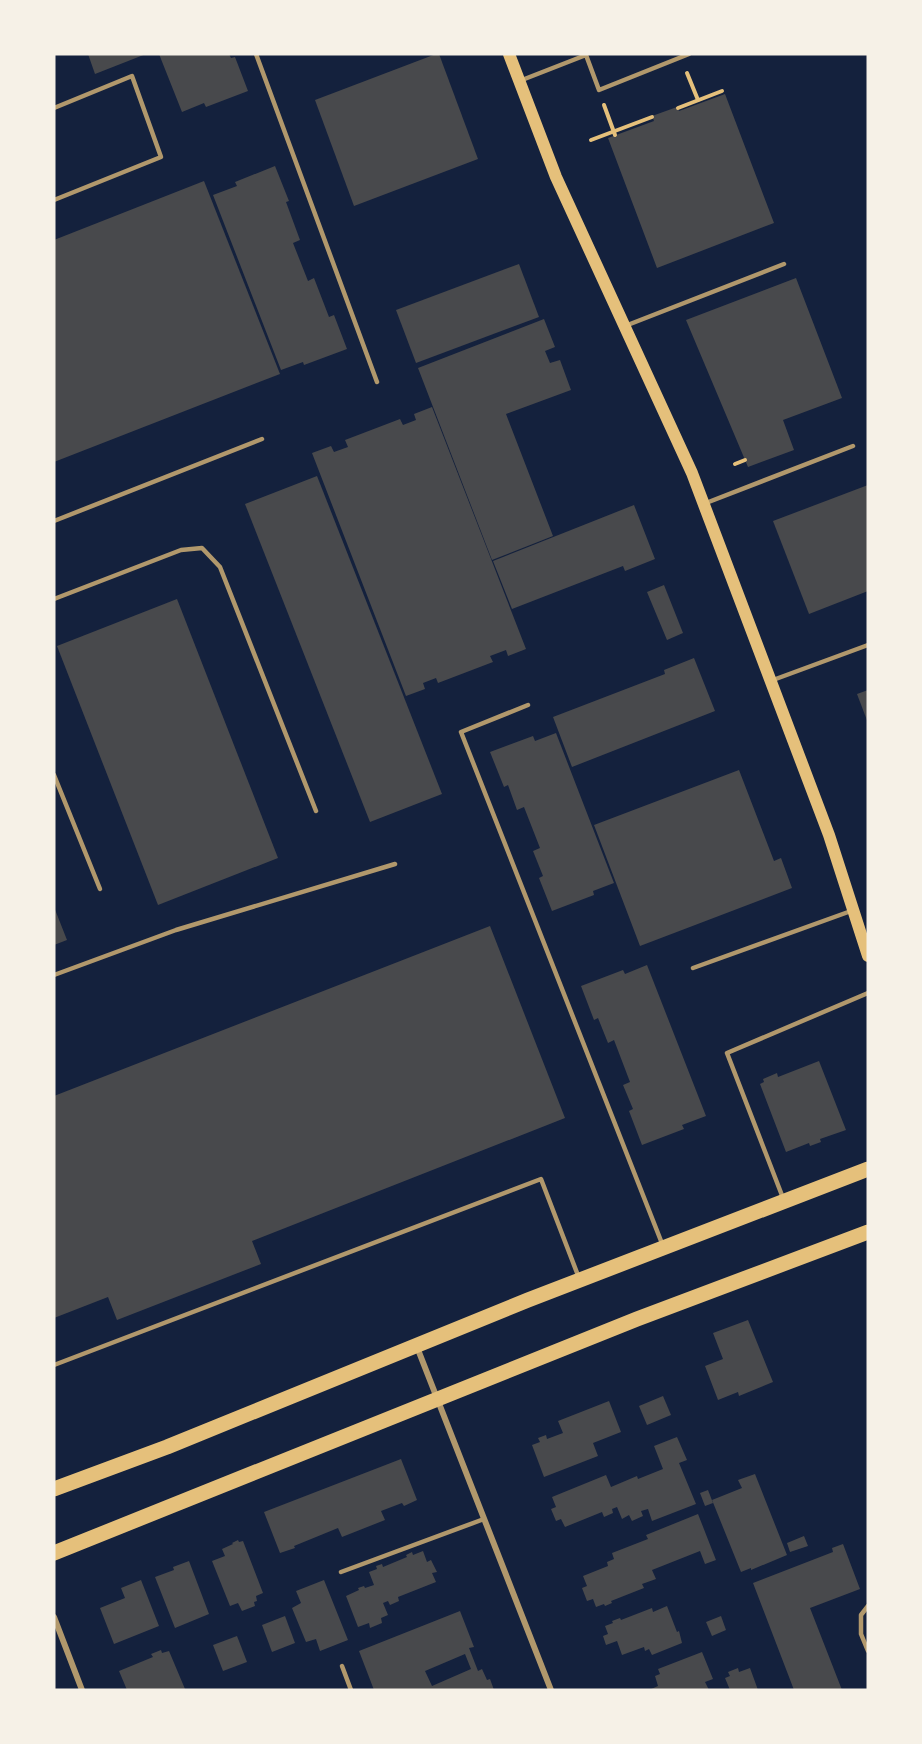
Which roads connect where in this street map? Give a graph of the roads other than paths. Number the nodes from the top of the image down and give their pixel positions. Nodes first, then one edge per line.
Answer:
1 (256, 54) edge
2 (509, 54) edge
3 (586, 54) edge
4 (689, 54) edge
5 (519, 81) junction
6 (54, 108) edge
7 (54, 200) edge
8 (784, 264) dead end
9 (625, 326) junction
10 (377, 382) dead end
11 (262, 439) dead end
12 (853, 446) dead end
13 (703, 504) junction
14 (54, 521) edge
15 (54, 599) edge
16 (868, 645) edge
17 (771, 681) junction
18 (528, 705) dead end
19 (54, 775) edge
20 (316, 811) dead end
21 (395, 864) dead end
22 (100, 890) dead end
23 (853, 910) junction
24 (868, 956) edge
25 (693, 968) dead end
26 (54, 975) edge
27 (868, 993) edge
28 (868, 1169) edge
29 (784, 1202) junction
30 (868, 1232) edge
31 (664, 1248) junction
32 (580, 1280) junction
33 (417, 1346) junction
34 (54, 1365) edge
35 (437, 1399) junction
36 (54, 1489) edge
37 (484, 1519) junction
38 (54, 1553) edge
39 (341, 1572) dead end
40 (868, 1606) edge
41 (54, 1617) edge
42 (868, 1651) edge
43 (342, 1666) dead end
44 (82, 1690) edge
45 (351, 1690) edge
46 (551, 1690) edge

1 - 10 lane
2 - 5 main road
3 - 4 lane
3 - 5 lane
5 - 9 main road
6 - 7 lane
8 - 9 lane
9 - 13 main road
11 - 14 lane
12 - 13 lane
13 - 17 main road
15 - 20 lane
16 - 17 lane
17 - 23 main road
18 - 31 lane
19 - 22 lane
21 - 26 lane
23 - 24 main road
23 - 25 lane
27 - 29 lane
28 - 29 main road
29 - 31 main road
30 - 35 main road
31 - 32 main road
32 - 33 main road
32 - 34 lane
33 - 35 street
33 - 36 main road
35 - 37 street
35 - 38 main road
37 - 39 lane
37 - 46 street
40 - 42 lane
41 - 44 street
43 - 45 lane

